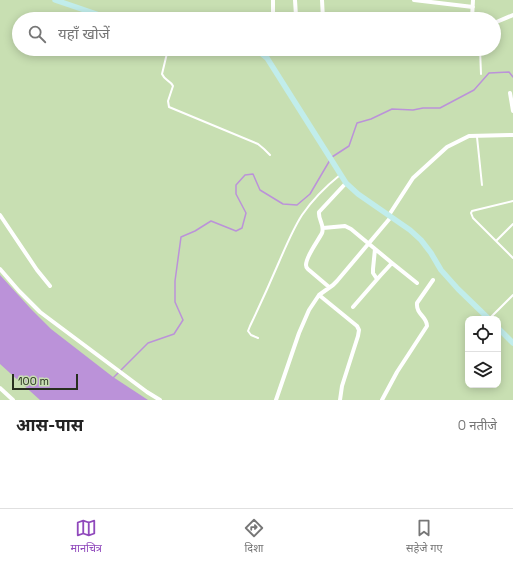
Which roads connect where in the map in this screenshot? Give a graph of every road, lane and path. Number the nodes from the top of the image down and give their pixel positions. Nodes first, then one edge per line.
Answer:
1 (55, 0) edge
2 (273, 0) edge
3 (296, 0) edge
4 (322, 0) edge
5 (414, 0) edge
6 (473, 0) edge
7 (473, 7) junction
8 (90, 12) edge
9 (273, 12) edge
10 (297, 12) edge
11 (323, 12) edge
12 (473, 12) edge
13 (513, 15) edge
14 (501, 20) edge
15 (166, 56) edge
16 (264, 56) edge
17 (480, 56) edge
18 (481, 74) dead end
19 (510, 93) dead end
20 (513, 111) edge
21 (513, 135) edge
22 (477, 136) junction
23 (270, 155) dead end
24 (340, 174) junction
25 (346, 183) junction
26 (482, 185) dead end
27 (513, 201) edge
28 (0, 215) edge
29 (390, 216) junction
30 (513, 224) edge
31 (323, 228) junction
32 (496, 241) junction
33 (369, 243) junction
34 (375, 249) junction
35 (513, 258) edge
36 (392, 263) junction
37 (0, 269) edge
38 (377, 279) junction
39 (433, 280) dead end
40 (417, 283) dead end
41 (50, 286) dead end
42 (329, 288) junction
43 (319, 295) junction
44 (513, 295) edge
45 (353, 307) dead end
46 (486, 316) edge
47 (492, 316) edge
48 (501, 331) edge
49 (258, 338) dead end
50 (513, 343) edge
51 (0, 388) edge
52 (13, 400) edge
53 (160, 400) edge
54 (276, 400) edge
55 (340, 400) edge
56 (382, 400) edge

1 - 8 street
2 - 9 street
3 - 10 street
4 - 11 street
5 - 7 street
6 - 7 street
7 - 12 street
13 - 14 street
15 - 23 lane
16 - 24 street
17 - 18 lane
19 - 20 street
21 - 22 street
22 - 26 lane
22 - 29 street
24 - 25 street
24 - 49 lane
25 - 29 street
25 - 31 street
27 - 32 lane
28 - 41 street
29 - 33 street
29 - 46 street
30 - 32 lane
31 - 33 street
31 - 42 street
32 - 35 lane
33 - 34 street
33 - 42 street
34 - 36 street
34 - 38 street
36 - 38 street
36 - 40 street
37 - 53 street
38 - 45 street
39 - 56 street
42 - 43 street
43 - 54 street
43 - 55 street
44 - 47 lane
48 - 50 street
51 - 52 street

